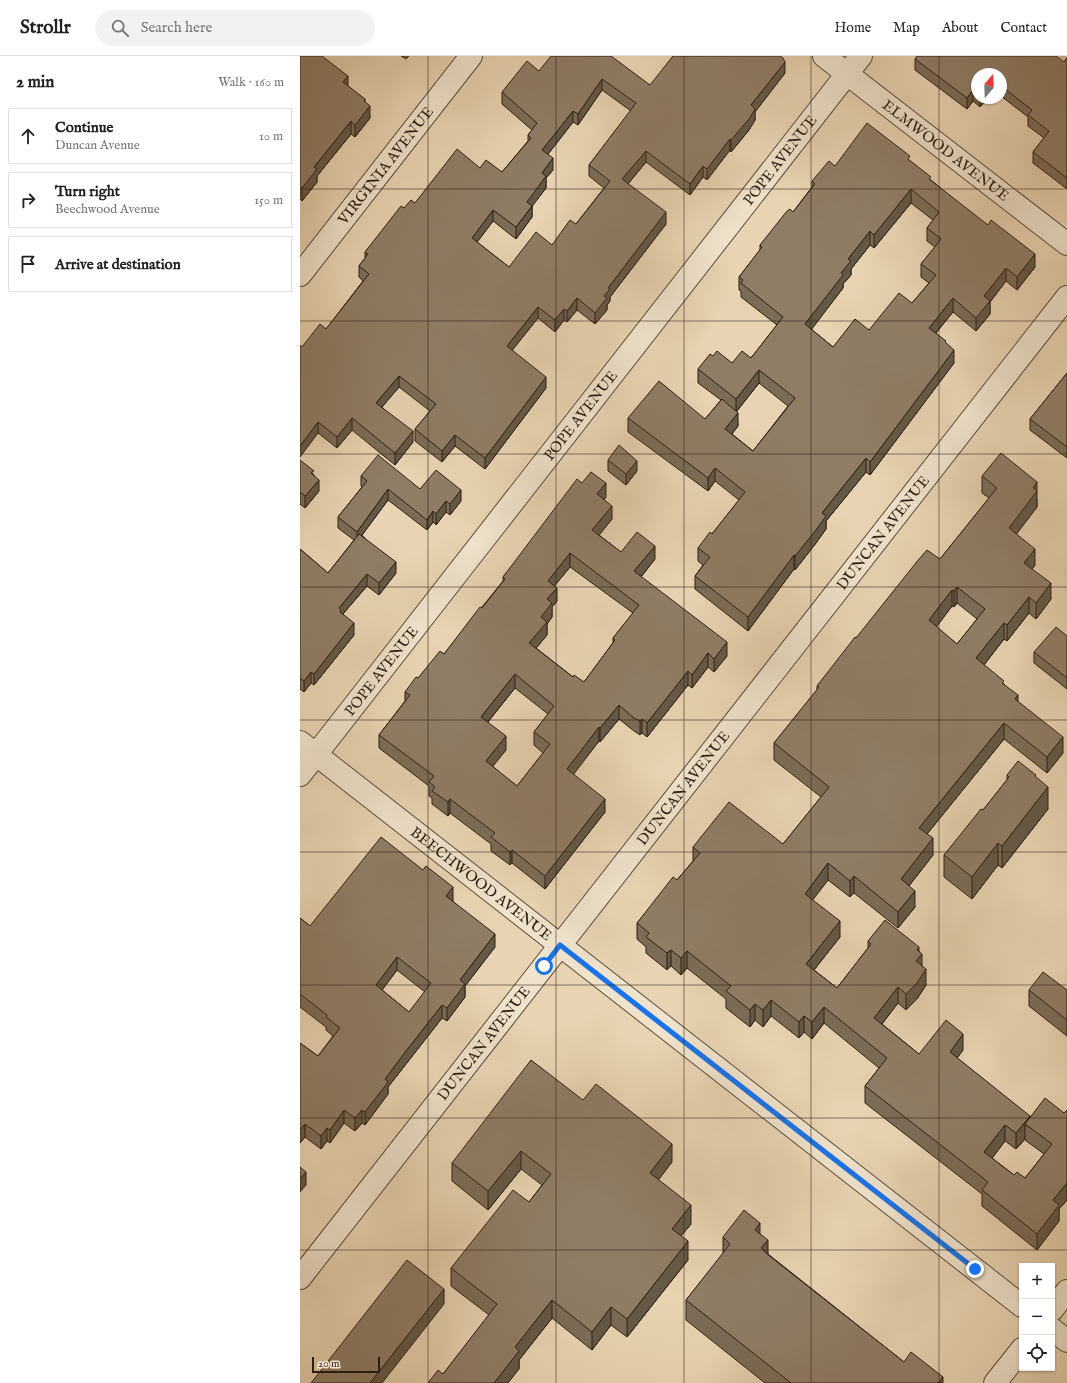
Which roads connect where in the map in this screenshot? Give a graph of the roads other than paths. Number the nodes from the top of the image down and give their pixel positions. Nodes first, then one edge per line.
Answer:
1 (471, 56) edge
2 (824, 56) edge
3 (861, 56) edge
4 (847, 74) junction
5 (1067, 244) edge
6 (300, 275) edge
7 (1067, 297) edge
8 (308, 748) edge
9 (300, 775) edge
10 (560, 945) junction
11 (300, 1278) edge
12 (1067, 1291) edge
13 (1019, 1304) edge
14 (1055, 1306) edge
15 (1055, 1331) edge
16 (1067, 1341) edge
17 (1019, 1353) edge
18 (995, 1383) edge

1 - 6 street, VIRGINIA AVENUE
2 - 4 street, ELMWOOD AVENUE
3 - 4 street, POPE AVENUE
4 - 5 street, ELMWOOD AVENUE
4 - 8 street, POPE AVENUE
7 - 10 street, DUNCAN AVENUE
8 - 9 street, POPE AVENUE
8 - 10 street, BEECHWOOD AVENUE
10 - 11 street, DUNCAN AVENUE
10 - 13 street, BEECHWOOD AVENUE
12 - 14 street
15 - 16 street
17 - 18 street

